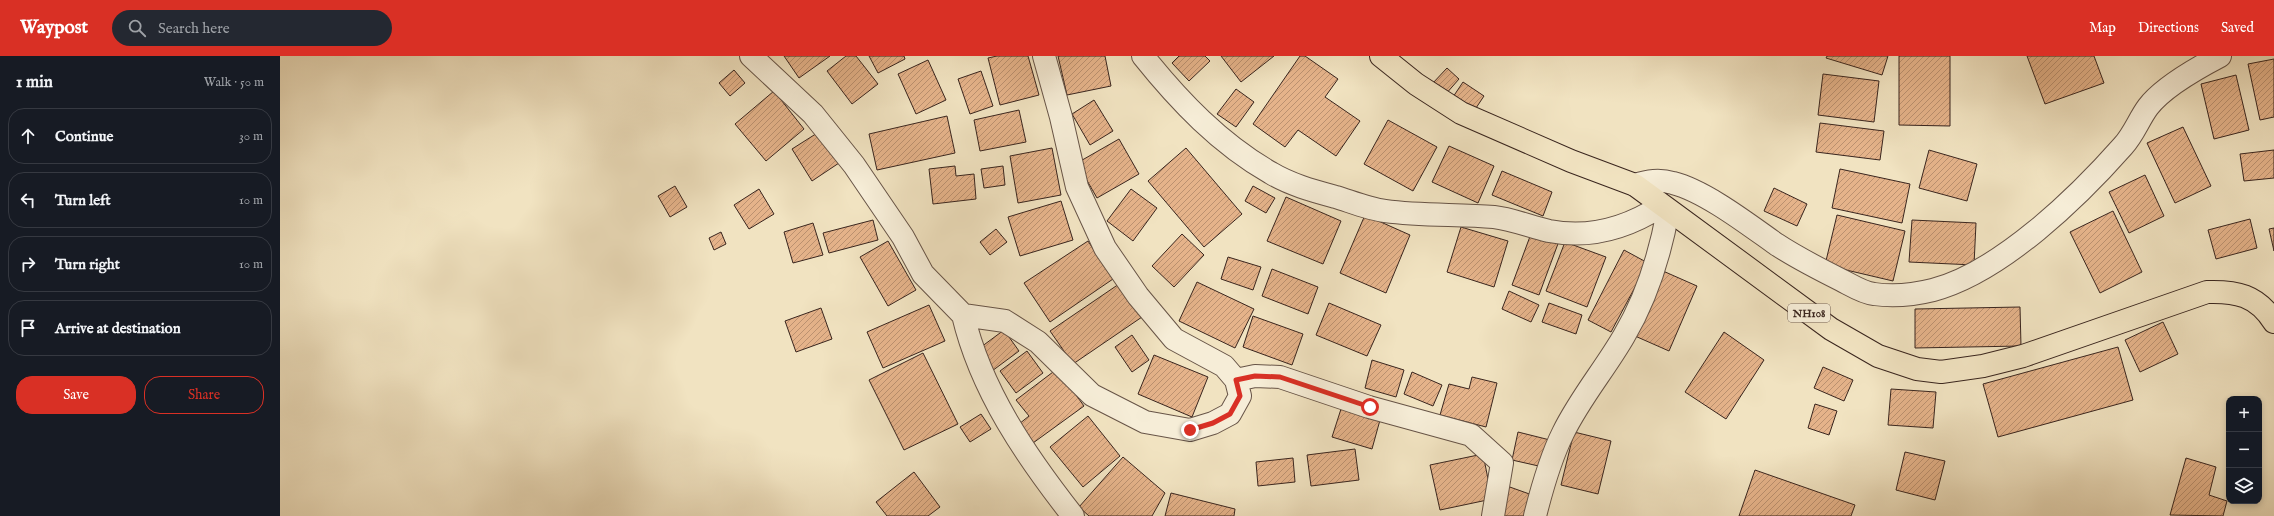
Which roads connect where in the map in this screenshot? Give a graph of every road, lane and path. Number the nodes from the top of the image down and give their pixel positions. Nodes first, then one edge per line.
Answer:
1 (751, 56) edge
2 (1044, 56) edge
3 (1143, 56) edge
4 (1381, 56) edge
5 (2220, 56) edge
6 (1635, 185) junction
7 (1664, 208) junction
8 (963, 315) junction
9 (2274, 322) edge
10 (1236, 380) junction
11 (1073, 516) edge
12 (1493, 516) edge
13 (1535, 516) edge

1 - 8 street
2 - 10 street
3 - 7 street
4 - 6 highway, NH108
5 - 6 street
6 - 7 highway, NH108
7 - 9 highway, NH108
7 - 13 street
8 - 10 street
8 - 11 street
10 - 12 street

